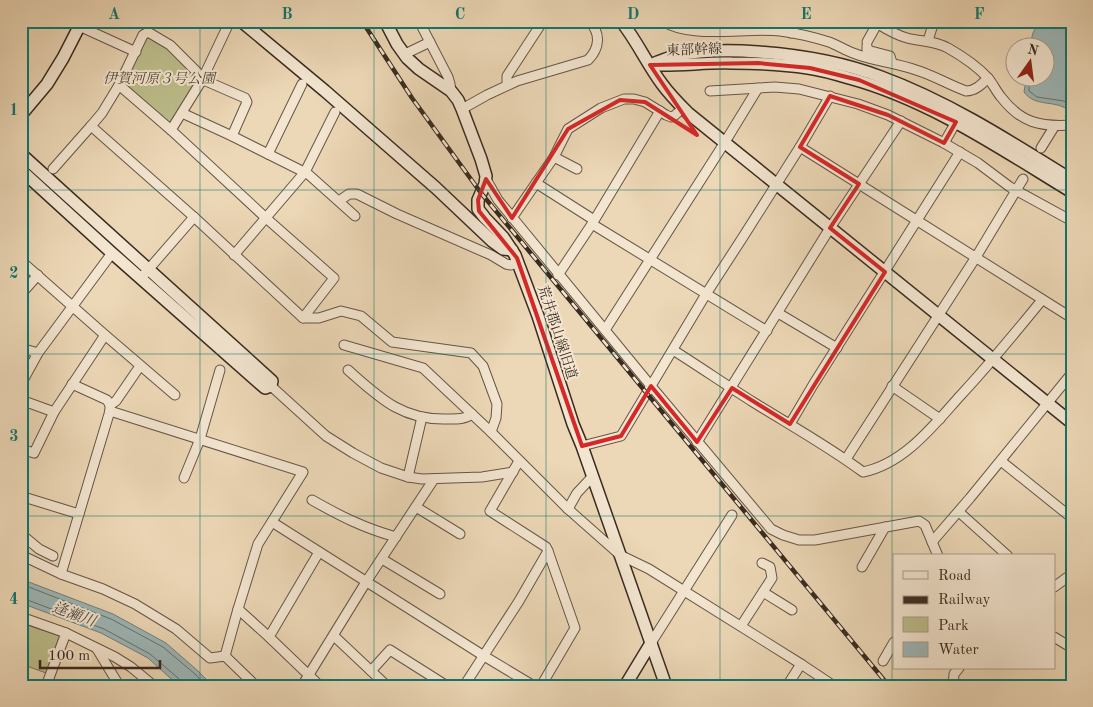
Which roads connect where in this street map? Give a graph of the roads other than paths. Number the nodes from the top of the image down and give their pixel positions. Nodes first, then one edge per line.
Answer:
1 (68, 21) edge
2 (230, 21) edge
3 (241, 21) edge
4 (419, 21) edge
5 (543, 21) edge
6 (589, 21) edge
7 (621, 21) edge
8 (663, 21) edge
9 (718, 21) edge
10 (760, 21) edge
11 (797, 21) edge
12 (934, 21) edge
13 (387, 22) edge
14 (875, 23) edge
15 (81, 24) edge
16 (765, 30) junction
17 (712, 31) junction
18 (791, 32) junction
19 (928, 41) junction
20 (430, 42) junction
21 (136, 52) junction
22 (852, 53) junction
23 (405, 54) junction
24 (892, 63) junction
25 (650, 64) junction
26 (848, 66) junction
27 (203, 78) junction
28 (988, 78) junction
29 (302, 84) dead end
30 (119, 85) junction
31 (507, 85) junction
32 (758, 88) junction
33 (451, 91) junction
34 (710, 91) dead end
35 (830, 96) junction
36 (683, 108) junction
37 (462, 109) junction
38 (660, 111) junction
39 (335, 112) dead end
40 (182, 113) junction
41 (21, 115) edge
42 (900, 120) junction
43 (956, 122) junction
44 (1072, 125) edge
45 (91, 126) junction
46 (1054, 126) junction
47 (171, 130) junction
48 (232, 136) junction
49 (725, 142) junction
50 (944, 143) junction
51 (800, 147) junction
52 (1041, 148) dead end
53 (960, 152) junction
54 (21, 154) edge
55 (268, 154) junction
56 (554, 156) junction
57 (53, 169) dead end
58 (577, 169) dead end
59 (21, 170) edge
60 (305, 172) junction
61 (486, 179) junction
62 (1023, 179) dead end
63 (1072, 180) edge
64 (536, 183) junction
65 (777, 184) junction
66 (860, 184) junction
67 (1016, 190) junction
68 (1072, 192) edge
69 (339, 201) junction
70 (354, 216) dead end
71 (194, 218) junction
72 (266, 218) junction
73 (512, 218) junction
74 (917, 221) junction
75 (593, 222) junction
76 (1072, 222) edge
77 (830, 228) junction
78 (512, 250) junction
79 (112, 253) junction
80 (234, 254) junction
81 (976, 257) junction
82 (650, 260) junction
83 (21, 261) edge
84 (518, 262) junction
85 (885, 272) junction
86 (145, 274) junction
87 (38, 275) junction
88 (558, 275) junction
89 (21, 294) edge
90 (706, 294) junction
91 (1042, 300) junction
92 (72, 306) junction
93 (778, 313) junction
94 (938, 314) junction
95 (303, 318) junction
96 (1072, 318) edge
97 (605, 330) junction
98 (767, 331) junction
99 (105, 335) junction
100 (344, 344) dead end
101 (21, 348) edge
102 (836, 348) junction
103 (673, 350) junction
104 (38, 354) junction
105 (994, 359) junction
106 (140, 366) junction
107 (220, 370) dead end
108 (348, 370) dead end
109 (1072, 373) edge
110 (21, 384) edge
111 (72, 384) junction
112 (271, 386) joint
113 (650, 386) junction
114 (892, 386) junction
115 (732, 388) junction
116 (175, 395) dead end
117 (21, 400) edge
118 (1047, 403) junction
119 (110, 408) junction
120 (54, 412) junction
121 (472, 414) junction
122 (422, 417) junction
123 (940, 419) junction
124 (1072, 423) edge
125 (790, 424) junction
126 (491, 432) junction
127 (200, 439) junction
128 (697, 442) junction
129 (582, 446) junction
130 (21, 449) edge
131 (846, 459) junction
132 (1001, 460) junction
133 (519, 461) junction
134 (513, 472) junction
135 (408, 477) junction
136 (592, 477) junction
137 (184, 478) dead end
138 (434, 479) junction
139 (312, 500) dead end
140 (21, 502) edge
141 (416, 507) junction
142 (568, 509) junction
143 (959, 512) junction
144 (79, 514) junction
145 (732, 515) dead end
146 (1072, 518) edge
147 (272, 522) junction
148 (885, 527) junction
149 (21, 534) edge
150 (460, 534) dead end
151 (396, 537) junction
152 (932, 542) junction
153 (548, 551) junction
154 (319, 552) junction
155 (620, 554) junction
156 (937, 554) edge
157 (1006, 554) edge
158 (21, 555) edge
159 (53, 556) dead end
160 (382, 559) junction
161 (762, 563) dead end
162 (862, 566) dead end
163 (61, 574) junction
164 (1072, 574) edge
165 (366, 582) junction
166 (1056, 586) edge
167 (684, 592) junction
168 (763, 592) junction
169 (440, 594) dead end
170 (238, 609) junction
171 (792, 610) dead end
172 (21, 617) edge
173 (741, 626) junction
174 (66, 633) junction
175 (334, 636) junction
176 (269, 637) junction
177 (1056, 638) edge
178 (651, 644) junction
179 (893, 644) edge
180 (1072, 648) edge
181 (97, 649) junction
182 (225, 656) junction
183 (484, 656) junction
184 (882, 661) dead end
185 (802, 664) junction
186 (371, 670) junction
187 (957, 670) edge
188 (309, 675) junction
189 (46, 686) edge
190 (118, 686) edge
191 (154, 686) edge
192 (256, 686) edge
193 (302, 686) edge
194 (320, 686) edge
195 (387, 686) edge
196 (447, 686) edge
197 (464, 686) edge
198 (534, 686) edge
199 (541, 686) edge
200 (625, 686) edge
201 (666, 686) edge
202 (787, 686) edge
203 (834, 686) edge
204 (953, 686) edge

1 - 15 street
2 - 27 street
3 - 78 street
4 - 20 street
5 - 31 street
6 - 31 street
7 - 25 street
8 - 17 street
9 - 17 street
10 - 16 street
11 - 18 street
12 - 19 street
13 - 23 street
14 - 19 street
14 - 24 street
15 - 21 street
15 - 41 street
16 - 17 street
16 - 18 street
18 - 22 street
19 - 28 street
20 - 23 street
20 - 33 street
21 - 27 street
21 - 30 street
22 - 24 street
22 - 26 street
23 - 33 street
24 - 28 street
25 - 26 street, 東部幹線
25 - 36 street
25 - 43 street, 東部幹線
26 - 63 street, 東部幹線
27 - 40 street
27 - 48 street
28 - 46 street
29 - 55 street
30 - 45 street
30 - 47 street
31 - 37 street
32 - 34 street
32 - 35 street
32 - 49 street
33 - 37 street
35 - 42 street
35 - 51 street
36 - 38 street
36 - 49 street
37 - 61 street
38 - 56 street
38 - 75 street
39 - 60 street
40 - 47 street
40 - 48 street
42 - 50 street
42 - 66 street
43 - 50 street
43 - 68 street, 東部幹線
44 - 46 street
45 - 57 street
45 - 71 street
46 - 52 street
47 - 72 street
48 - 55 street
49 - 65 street
49 - 82 street
50 - 53 street
51 - 65 street
51 - 66 street
53 - 67 street
53 - 74 street
54 - 86 street
55 - 60 street
56 - 58 street
56 - 64 street
59 - 79 street
60 - 69 street
60 - 72 street
61 - 73 street
61 - 78 street, 荒井郡山線旧道
62 - 67 street
64 - 73 street
64 - 75 street
65 - 77 street
65 - 90 street
66 - 74 street
66 - 77 street
67 - 76 street
67 - 81 street
69 - 70 street
69 - 84 street
71 - 80 street
71 - 86 street
72 - 80 street
72 - 95 street
73 - 88 street
74 - 81 street
74 - 85 street
75 - 82 street
75 - 88 street
77 - 85 street
77 - 93 street
78 - 84 street, 荒井郡山線旧道
79 - 86 street
79 - 92 street
80 - 95 street
81 - 91 street
81 - 94 street
82 - 90 street
82 - 97 street
83 - 87 street
84 - 129 street, 荒井郡山線旧道
85 - 94 street
85 - 102 street
86 - 112 street
87 - 89 street
87 - 92 street
88 - 97 street
90 - 98 street
90 - 103 street
91 - 96 street
91 - 105 street
92 - 99 street
92 - 104 street
93 - 98 street
93 - 102 street
94 - 105 street
94 - 114 street
95 - 126 street
97 - 113 street
98 - 115 street
99 - 106 street
99 - 111 street
100 - 121 street
101 - 104 street
102 - 125 street
103 - 113 street
103 - 115 street
104 - 110 street
105 - 118 street
105 - 123 street
106 - 116 street
106 - 119 street
107 - 127 street
108 - 122 street
109 - 118 street
111 - 119 street
111 - 120 street
112 - 135 street
113 - 128 street
113 - 129 street
114 - 123 street
114 - 131 street
115 - 125 street
115 - 128 street
117 - 120 street
118 - 124 street
118 - 132 street
119 - 127 street
119 - 144 street
120 - 130 street
121 - 122 street
121 - 126 street
122 - 135 street
123 - 131 street
125 - 131 street
126 - 133 street
127 - 137 street
127 - 147 street
128 - 148 street
129 - 136 street, 荒井郡山線旧道
132 - 143 street
132 - 146 street
133 - 134 street
133 - 142 street
134 - 138 street
134 - 153 street
135 - 138 street
136 - 142 street
136 - 155 street, 荒井郡山線旧道
138 - 141 street
139 - 151 street
140 - 144 street
141 - 150 street
141 - 151 street
142 - 155 street
143 - 152 street
143 - 157 street
144 - 163 street
145 - 167 street
147 - 154 street
147 - 170 street
148 - 152 street
148 - 162 street
149 - 159 street
151 - 160 street
152 - 156 street
153 - 183 street
153 - 199 street
154 - 165 street
154 - 176 street
155 - 167 street
155 - 178 street, 荒井郡山線旧道
158 - 163 street
160 - 165 street
160 - 169 street
161 - 168 street
163 - 182 street
164 - 166 street
165 - 175 street
165 - 183 street
167 - 173 street
167 - 178 street
168 - 171 street
168 - 173 street
170 - 176 street
170 - 182 street
172 - 174 street
173 - 185 street
174 - 181 street
174 - 189 street
175 - 186 street
175 - 188 street
176 - 188 street
177 - 180 street
178 - 200 street
178 - 201 street, 荒井郡山線旧道
179 - 184 street
181 - 190 street
181 - 191 street
182 - 192 street
183 - 197 street
183 - 198 street
185 - 202 street
185 - 203 street
186 - 195 street
186 - 196 street
187 - 204 street
188 - 193 street
188 - 194 street

